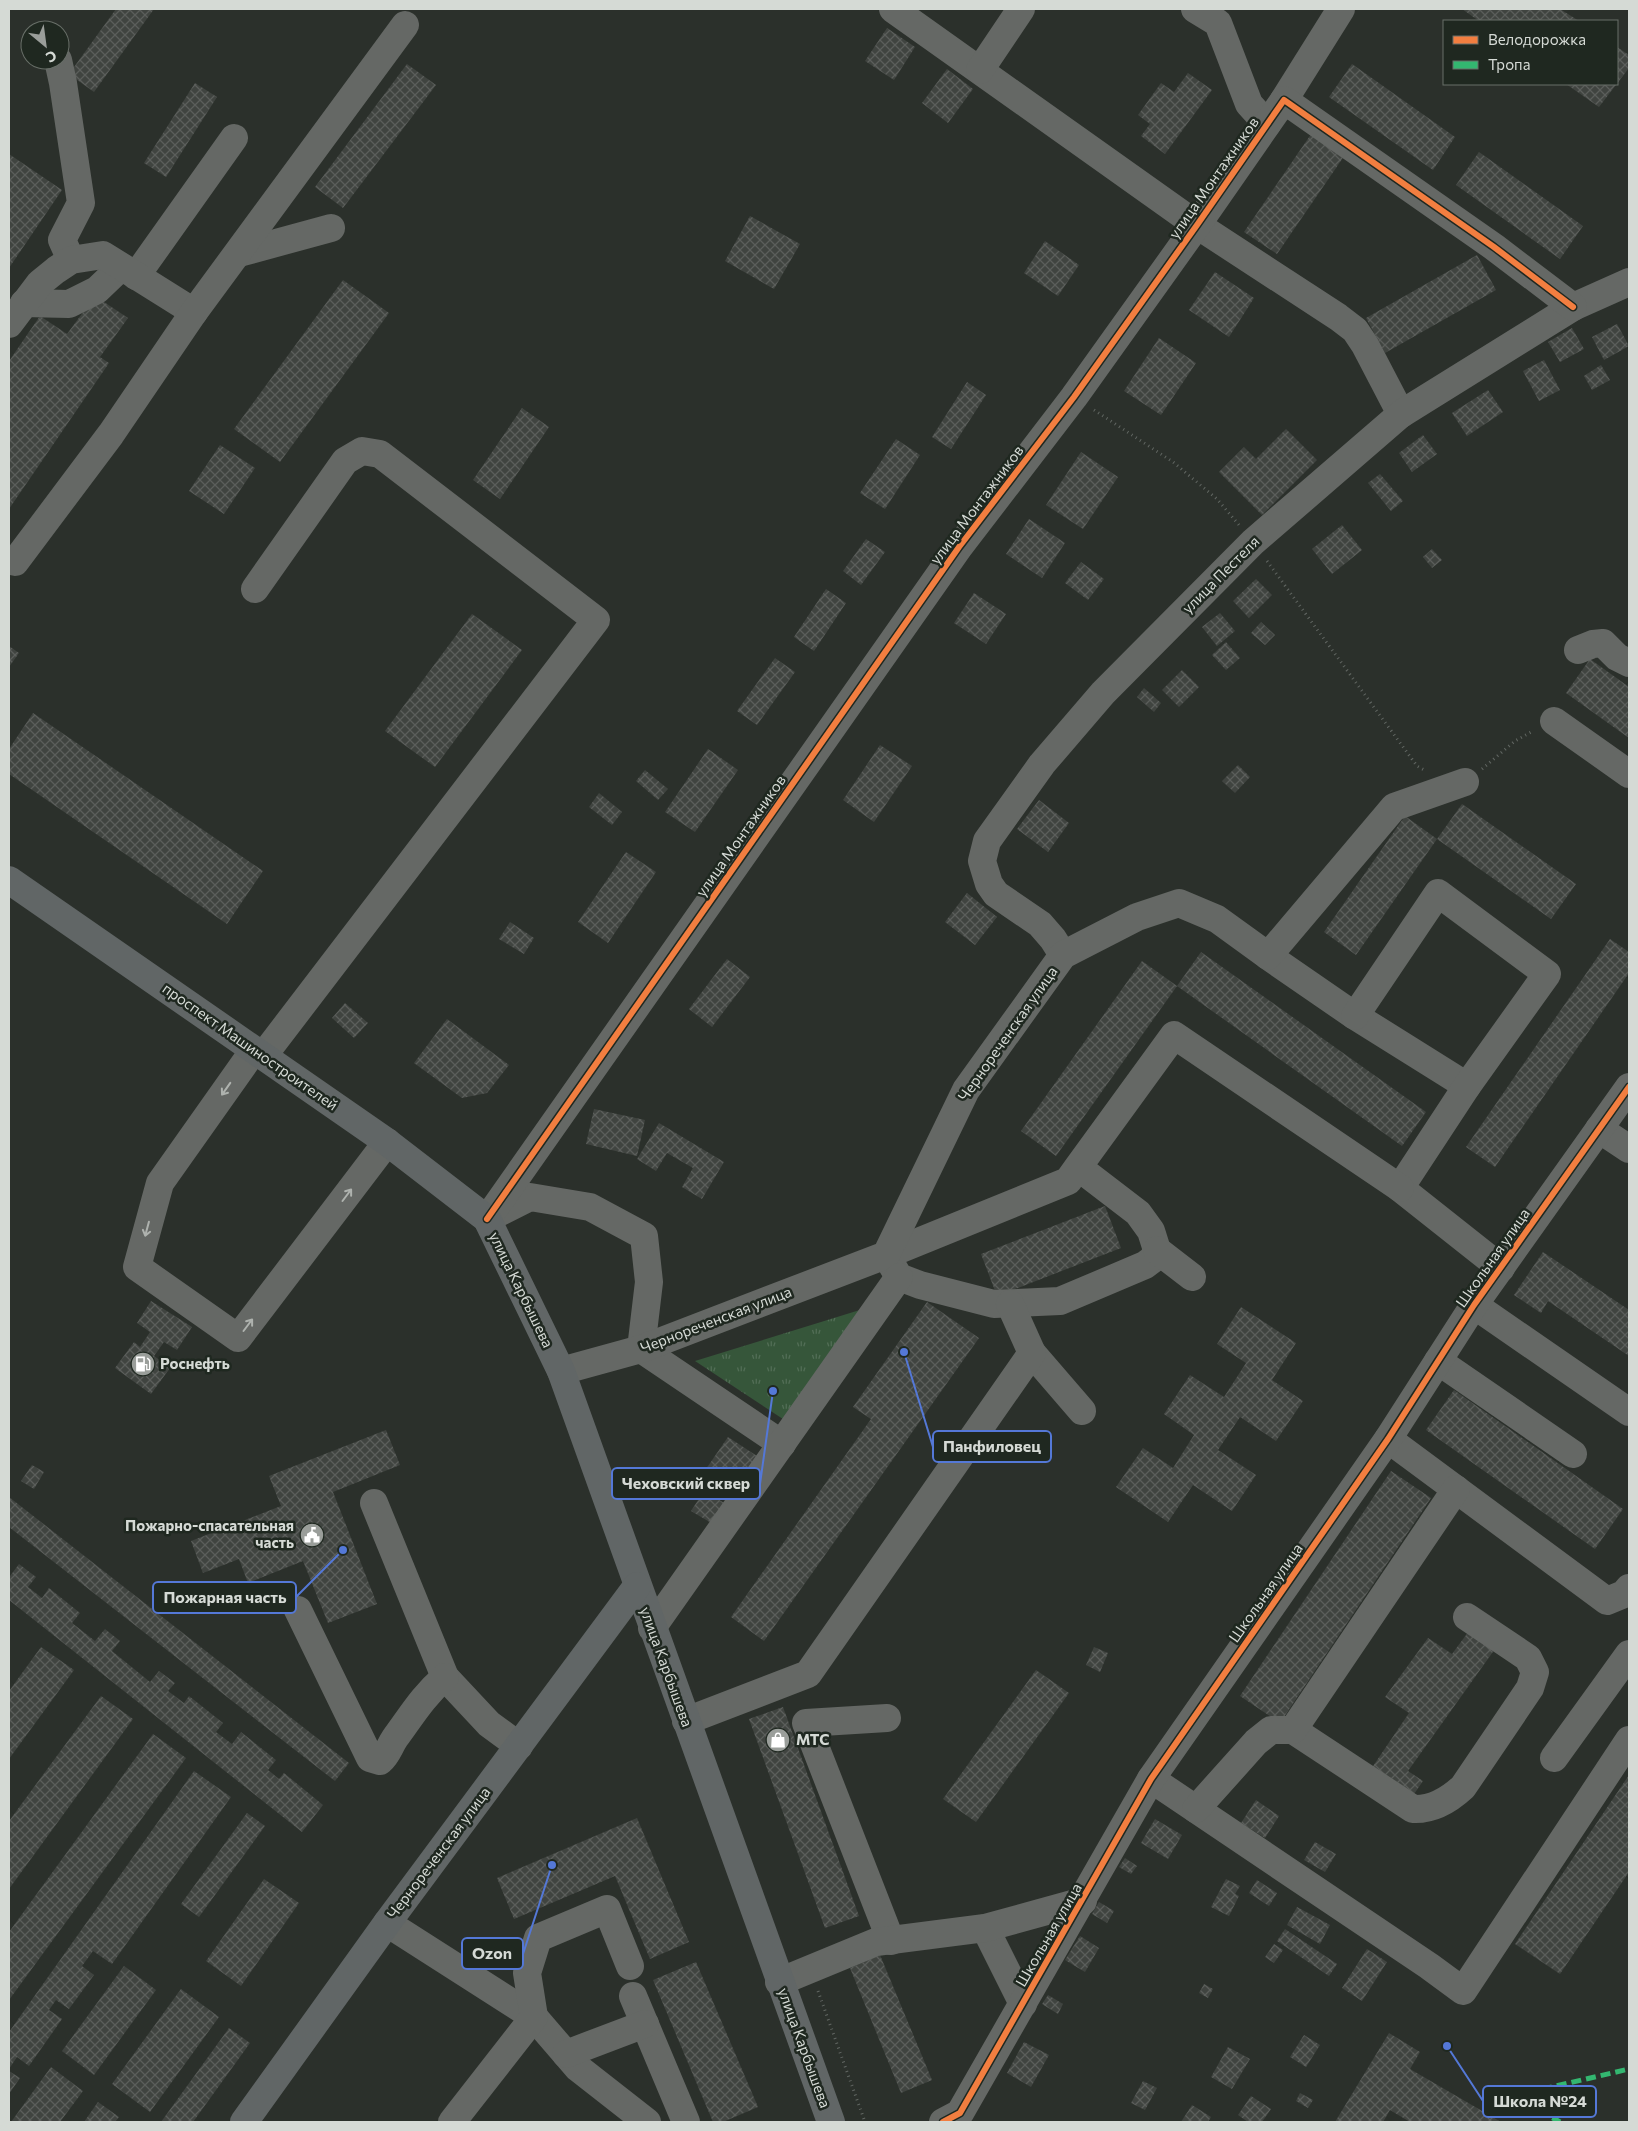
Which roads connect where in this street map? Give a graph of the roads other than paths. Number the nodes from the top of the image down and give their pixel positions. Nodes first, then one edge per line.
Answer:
1 (893, 9) edge
2 (1022, 9) edge
3 (1195, 9) edge
4 (1341, 9) edge
5 (405, 24) dead end
6 (60, 70) edge
7 (980, 70) junction
8 (1284, 100) junction
9 (1267, 124) junction
10 (234, 138) dead end
11 (1197, 225) junction
12 (330, 228) dead end
13 (239, 253) junction
14 (71, 260) junction
15 (128, 271) junction
16 (1629, 282) edge
17 (24, 303) junction
18 (1573, 307) junction
19 (194, 312) junction
20 (9, 324) edge
21 (1401, 414) junction
22 (15, 562) dead end
23 (255, 589) dead end
24 (1578, 650) dead end
25 (1629, 663) edge
26 (1554, 721) road end
27 (1629, 774) edge
28 (1465, 782) road end
29 (9, 880) edge
30 (1063, 955) junction
31 (1268, 956) junction
32 (1355, 1016) junction
33 (258, 1053) junction
34 (1467, 1086) junction
35 (1629, 1087) edge
36 (1599, 1129) junction
37 (387, 1142) junction
38 (1629, 1149) edge
39 (1078, 1167) junction
40 (1400, 1188) junction
41 (487, 1219) junction
42 (1157, 1250) junction
43 (892, 1266) junction
44 (1500, 1268) junction
45 (1192, 1277) dead end
46 (1010, 1304) junction
47 (1474, 1305) junction
48 (641, 1349) junction
49 (1032, 1354) junction
50 (1438, 1361) junction
51 (561, 1371) junction
52 (1082, 1411) dead end
53 (1629, 1412) edge
54 (1388, 1439) junction
55 (782, 1444) junction
56 (1573, 1454) dead end
57 (1456, 1490) junction
58 (374, 1503) dead end
59 (637, 1586) junction
60 (1628, 1597) edge
61 (298, 1610) dead end
62 (1467, 1617) dead end
63 (652, 1628) junction
64 (1629, 1654) edge
65 (445, 1677) junction
66 (887, 1718) dead end
67 (686, 1721) junction
68 (1293, 1730) junction
69 (1629, 1740) edge
70 (519, 1746) junction
71 (1554, 1758) dead end
72 (1151, 1779) junction
73 (1196, 1809) junction
74 (1083, 1900) junction
75 (387, 1923) junction
76 (985, 1928) junction
77 (890, 1941) junction
78 (630, 1966) dead end
79 (779, 1982) junction
80 (633, 1996) dead end
81 (1024, 2004) junction
82 (534, 2017) junction
83 (645, 2024) junction
84 (566, 2054) junction
85 (244, 2122) edge
86 (452, 2122) edge
87 (648, 2122) edge
88 (686, 2122) edge
89 (830, 2122) edge
90 (943, 2122) edge

1 - 7 street
2 - 7 street
3 - 9 street
4 - 8 street, улица Монтажников
5 - 13 street
6 - 14 street
7 - 11 street
8 - 9 street, улица Монтажников
8 - 18 street
9 - 11 street, улица Монтажников
10 - 15 street
11 - 21 street
11 - 41 street, улица Монтажников
12 - 13 street
13 - 19 street
14 - 15 street
14 - 17 street
15 - 17 street
15 - 19 street
16 - 18 street, улица Пестеля
17 - 20 street
18 - 21 street, улица Пестеля
19 - 22 street
21 - 30 street, улица Пестеля
23 - 33 street
24 - 25 street
26 - 27 street
28 - 31 street
29 - 33 main road, проспект Машиностроителей
30 - 31 street, Чернореченская улица
30 - 43 street, Чернореченская улица
31 - 32 street, Чернореченская улица
32 - 34 street, Чернореченская улица
32 - 34 street
33 - 37 main road, проспект Машиностроителей
33 -> 37 street
34 - 40 street
35 - 36 street, Школьная улица
36 - 38 street
36 - 44 street, Школьная улица
37 - 41 main road, проспект Машиностроителей
39 - 40 street
39 - 42 street
39 - 43 street
40 - 44 street
41 - 48 street
41 - 51 main road, улица Карбышева
42 - 45 street
42 - 46 street
43 - 46 street
43 - 48 street, Чернореченская улица
43 - 55 street
44 - 47 street, Школьная улица
46 - 49 street
47 - 50 street, Школьная улица
47 - 53 street
48 - 51 street, Чернореченская улица
48 - 55 street
49 - 52 street
49 - 67 street
50 - 54 street, Школьная улица
50 - 56 street
51 - 59 main road, улица Карбышева
54 - 57 street
54 - 72 street, Школьная улица
55 - 63 street
57 - 60 street
57 - 68 street
58 - 65 street
59 - 63 main road, улица Карбышева
59 - 70 main road, Чернореченская улица
61 - 65 street
62 - 68 street
63 - 67 main road, улица Карбышева
64 - 71 street
65 - 70 street
66 - 77 street
67 - 79 main road, улица Карбышева
68 - 73 street
69 - 73 street
70 - 75 main road, Чернореченская улица
72 - 73 street
72 - 74 street, Школьная улица
74 - 76 street
74 - 81 street, Школьная улица
75 - 82 street
75 - 85 main road, Чернореченская улица
76 - 77 street
76 - 81 street
77 - 79 street
78 - 82 street
79 - 89 main road, улица Карбышева
80 - 83 street
81 - 90 street, Школьная улица
82 - 84 street
82 - 86 street
83 - 84 street
83 - 88 street
84 - 87 street

